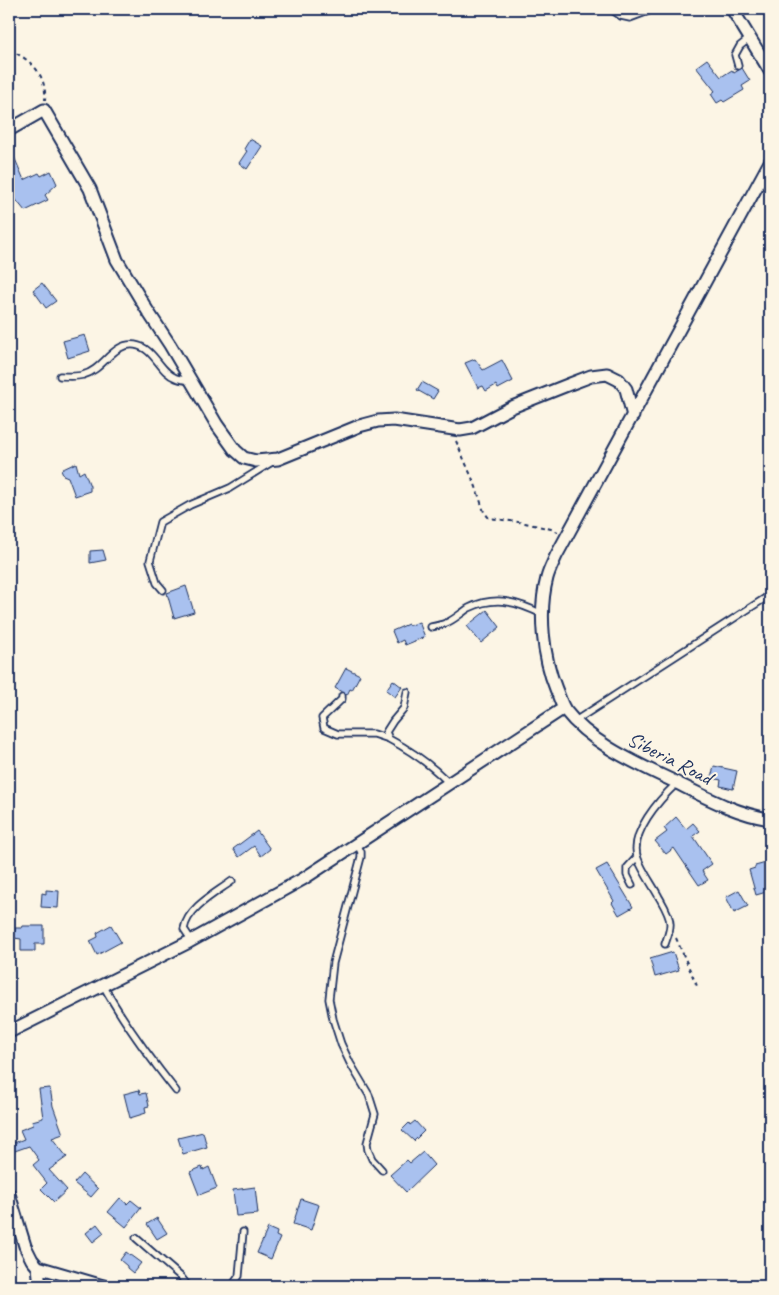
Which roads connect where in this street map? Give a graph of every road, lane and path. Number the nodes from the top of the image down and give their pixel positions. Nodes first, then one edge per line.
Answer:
1 (611, 9) edge
2 (654, 9) edge
3 (732, 9) edge
4 (750, 38) junction
5 (9, 50) edge
6 (738, 66) dead end
7 (770, 71) edge
8 (44, 110) junction
9 (9, 130) edge
10 (770, 162) edge
11 (60, 376) dead end
12 (191, 381) junction
13 (633, 416) junction
14 (447, 429) junction
15 (278, 459) junction
16 (566, 536) junction
17 (163, 590) dead end
18 (770, 595) edge
19 (544, 615) junction
20 (431, 627) dead end
21 (407, 692) dead end
22 (342, 696) dead end
23 (564, 708) junction
24 (575, 721) junction
25 (389, 739) junction
26 (676, 783) junction
27 (449, 784) junction
28 (770, 819) edge
29 (357, 844) junction
30 (637, 857) junction
31 (232, 881) dead end
32 (632, 885) dead end
33 (671, 924) junction
34 (192, 941) junction
35 (665, 944) dead end
36 (102, 985) junction
37 (697, 986) dead end
38 (9, 1032) edge
39 (176, 1091) dead end
40 (382, 1170) dead end
41 (9, 1194) edge
42 (242, 1232) dead end
43 (136, 1238) dead end
44 (38, 1267) junction
45 (40, 1286) edge
46 (103, 1286) edge
47 (188, 1286) edge
48 (232, 1286) edge

1 - 2 lane
3 - 4 street
4 - 6 lane
4 - 7 street
5 - 8 path
8 - 9 street
8 - 12 street
10 - 13 street, Siberia Road
11 - 12 lane
12 - 15 street
13 - 14 street
13 - 16 street, Siberia Road
14 - 15 street
14 - 16 path
15 - 17 lane
16 - 19 street, Siberia Road
18 - 24 lane
19 - 20 lane
19 - 23 street, Siberia Road
21 - 25 lane
22 - 25 lane
23 - 24 street, Siberia Road
23 - 27 street
24 - 26 street, Siberia Road
25 - 27 lane
26 - 28 street, Siberia Road
26 - 30 lane
27 - 29 street
29 - 34 street
29 - 40 lane
30 - 32 lane
30 - 33 lane
31 - 34 lane
33 - 35 lane
33 - 37 path
34 - 36 street
36 - 38 street
36 - 39 lane
41 - 44 street
42 - 48 lane
43 - 47 lane
44 - 45 street
44 - 46 street

